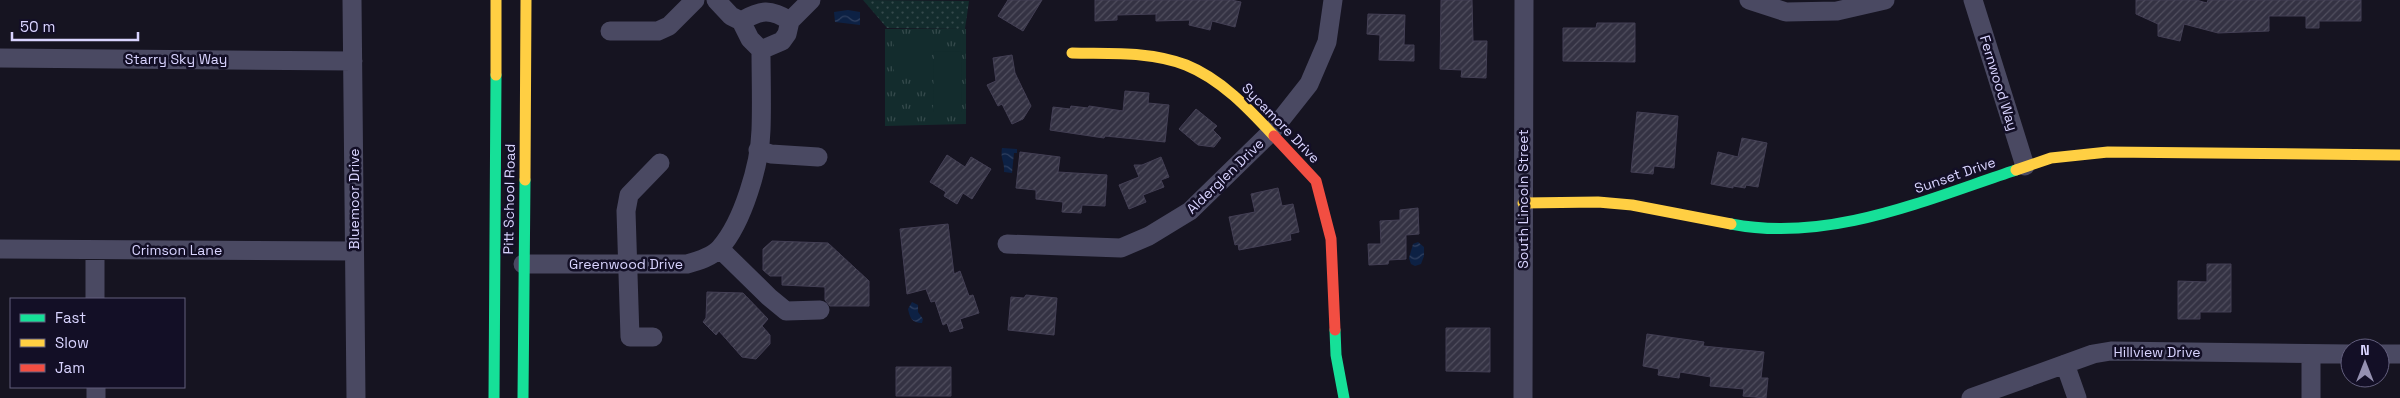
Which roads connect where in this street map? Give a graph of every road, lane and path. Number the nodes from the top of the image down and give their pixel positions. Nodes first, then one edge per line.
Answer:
1 (352, 0) edge
2 (496, 0) edge
3 (526, 0) edge
4 (695, 0) edge
5 (716, 0) edge
6 (812, 0) edge
7 (1333, 0) edge
8 (1524, 0) edge
9 (1749, 0) edge
10 (1885, 0) edge
11 (1973, 0) edge
12 (741, 21) junction
13 (790, 21) junction
14 (610, 31) dead end
15 (761, 50) junction
16 (1072, 53) dead end
17 (0, 58) edge
18 (353, 61) junction
19 (1271, 132) junction
20 (758, 150) junction
21 (2400, 155) edge
22 (818, 157) dead end
23 (660, 163) dead end
24 (2025, 166) junction
25 (1523, 203) junction
26 (1007, 244) dead end
27 (720, 249) junction
28 (0, 250) edge
29 (95, 250) junction
30 (354, 251) junction
31 (523, 264) junction
32 (630, 265) junction
33 (95, 298) edge
34 (820, 310) dead end
35 (653, 337) dead end
36 (2312, 354) junction
37 (2340, 354) edge
38 (2066, 364) junction
39 (356, 398) edge
40 (494, 398) edge
41 (523, 398) edge
42 (1344, 398) edge
43 (1524, 398) edge
44 (1972, 398) edge
45 (2076, 398) edge
46 (2311, 398) edge

1 - 18 street, Bluemoor Drive
2 - 40 street, Pitt School Road
3 - 31 street, Pitt School Road
4 - 14 street
5 - 12 street
6 - 13 street
7 - 19 street, Alderglen Drive
8 - 25 street, South Lincoln Street
9 - 10 street
11 - 24 street, Fernwood Way
12 - 13 street
12 - 15 street
13 - 15 street
15 - 20 street, Greenwood Drive
16 - 19 street, Sycamore Drive
17 - 18 street, Starry Sky Way
18 - 30 street, Bluemoor Drive
19 - 26 street, Alderglen Drive
19 - 42 street, Sycamore Drive
20 - 22 street
20 - 27 street, Greenwood Drive
21 - 24 street, Sunset Drive
23 - 32 street
24 - 25 street, Sunset Drive
25 - 43 street, South Lincoln Street
27 - 32 street, Greenwood Drive
27 - 34 street
28 - 29 street, Crimson Lane
29 - 30 street, Crimson Lane
29 - 33 street
30 - 39 street, Bluemoor Drive
31 - 32 street, Greenwood Drive
31 - 41 street, Pitt School Road
32 - 35 street
36 - 37 street, Hillview Drive
36 - 38 street, Hillview Drive
36 - 46 street
38 - 44 street, Hillview Drive
38 - 45 street

